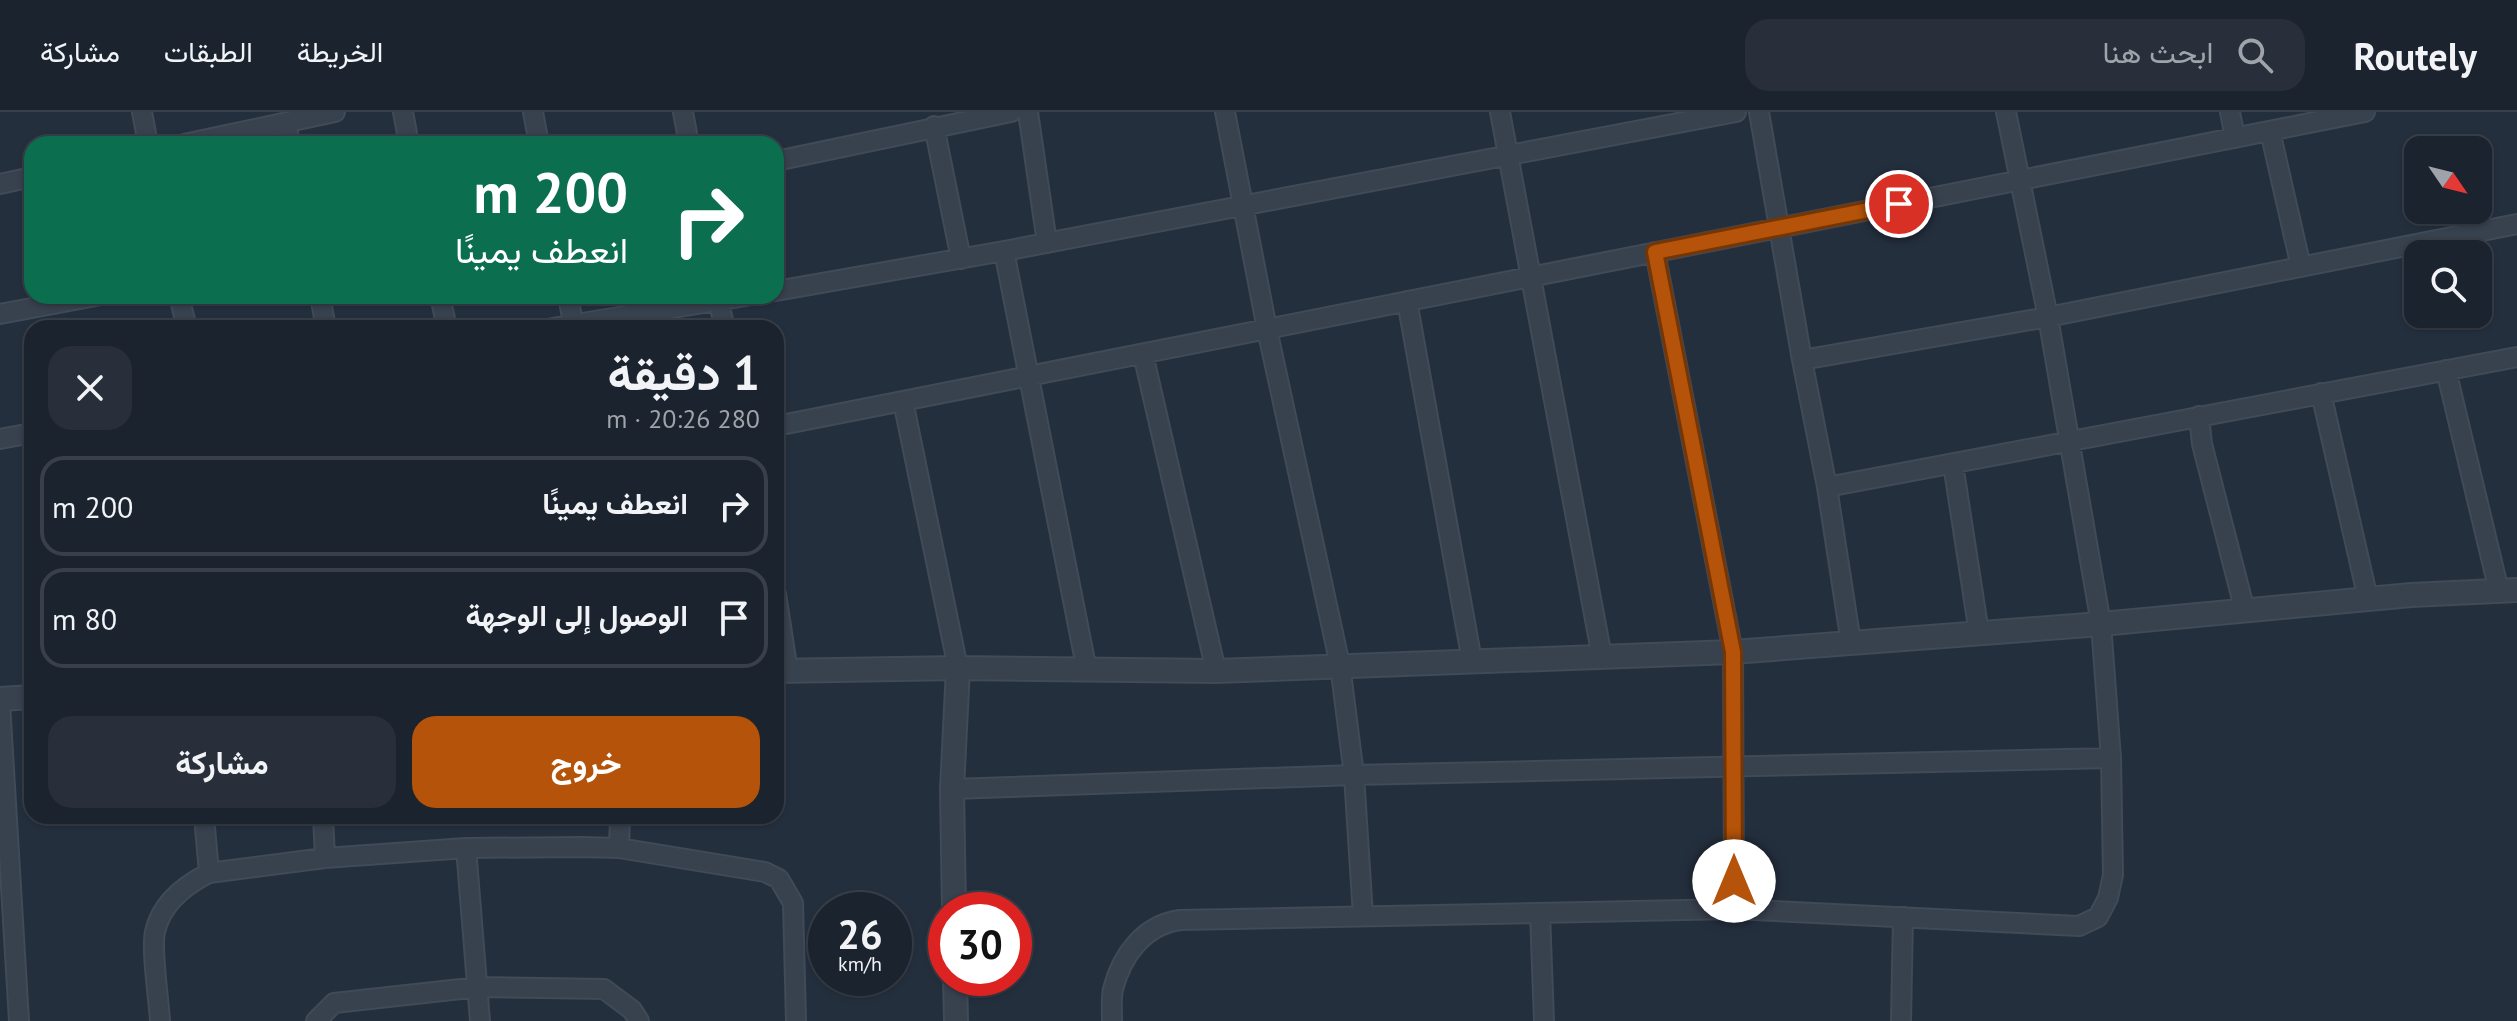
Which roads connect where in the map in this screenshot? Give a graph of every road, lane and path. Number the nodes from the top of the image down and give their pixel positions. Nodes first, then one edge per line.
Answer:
1 (142, 112) edge
2 (335, 112) edge
3 (403, 112) edge
4 (533, 112) edge
5 (683, 112) edge
6 (1011, 112) edge
7 (1028, 112) edge
8 (1225, 112) edge
9 (1500, 112) edge
10 (1736, 112) edge
11 (1759, 112) edge
12 (2006, 112) edge
13 (2230, 112) edge
14 (2365, 112) edge
15 (977, 115) edge
16 (2319, 116) edge
17 (286, 122) junction
18 (934, 126) junction
19 (2270, 131) junction
20 (146, 136) edge
21 (221, 136) edge
22 (289, 136) edge
23 (408, 136) edge
24 (538, 136) edge
25 (688, 136) edge
26 (2235, 138) junction
27 (1508, 154) junction
28 (784, 159) edge
29 (24, 179) edge
30 (2019, 180) junction
31 (0, 184) edge
32 (1243, 205) junction
33 (2517, 224) edge
34 (1779, 228) junction
35 (1047, 243) junction
36 (1004, 251) junction
37 (1655, 252) junction
38 (961, 259) junction
39 (2301, 267) junction
40 (1531, 277) junction
41 (784, 290) edge
42 (1407, 301) junction
43 (53, 304) edge
44 (687, 304) edge
45 (0, 314) edge
46 (2048, 317) junction
47 (605, 320) edge
48 (1267, 329) junction
49 (1143, 354) junction
50 (2517, 357) edge
51 (1802, 360) junction
52 (2446, 370) junction
53 (1028, 376) junction
54 (2321, 393) junction
55 (903, 401) junction
56 (2199, 416) junction
57 (784, 424) edge
58 (24, 434) edge
59 (0, 439) edge
60 (2068, 440) junction
61 (1953, 464) junction
62 (1827, 487) junction
63 (2508, 590) edge
64 (2368, 599) junction
65 (2245, 611) junction
66 (2101, 624) junction
67 (1979, 633) junction
68 (1851, 643) junction
69 (1733, 652) junction
70 (1602, 657) junction
71 (1472, 661) junction
72 (1340, 665) junction
73 (958, 668) junction
74 (784, 671) edge
75 (1087, 671) junction
76 (1216, 671) junction
77 (24, 698) edge
78 (0, 701) edge
79 (2111, 758) junction
80 (1733, 767) junction
81 (1354, 775) junction
82 (952, 789) junction
83 (205, 824) edge
84 (323, 824) edge
85 (620, 824) edge
86 (466, 848) junction
87 (619, 848) junction
88 (325, 858) junction
89 (209, 873) junction
90 (954, 892) edge
91 (1734, 909) junction
92 (1540, 913) junction
93 (1363, 916) junction
94 (1903, 917) junction
95 (479, 987) junction
96 (955, 996) edge
97 (19, 1021) edge
98 (160, 1021) edge
99 (316, 1021) edge
100 (480, 1021) edge
101 (639, 1021) edge
102 (796, 1021) edge
103 (956, 1021) edge
104 (1112, 1021) edge
105 (1544, 1021) edge
106 (1901, 1021) edge

1 - 20 street
2 - 17 street
3 - 23 street
4 - 24 street
5 - 25 street
6 - 15 street
7 - 35 street
8 - 32 street
9 - 27 street
10 - 27 street
11 - 34 street
12 - 30 street
13 - 26 street
14 - 16 street
15 - 18 street
16 - 19 street
17 - 21 street
17 - 22 street
18 - 28 street
18 - 38 street
19 - 26 street
19 - 39 street
26 - 30 street
27 - 32 street
27 - 40 street
29 - 31 street
30 - 34 street
30 - 46 street
32 - 35 street
32 - 48 street
33 - 39 street
34 - 37 street
34 - 51 street
35 - 36 street
36 - 38 street
36 - 53 street
37 - 40 street
37 - 69 street
38 - 41 street
39 - 46 street
40 - 42 street
40 - 70 street
42 - 48 street
42 - 71 street
43 - 45 street
44 - 47 street
46 - 51 street
46 - 60 street
48 - 49 street
48 - 72 street
49 - 53 street
49 - 76 street
50 - 52 street
51 - 62 street
52 - 54 street
52 - 63 street
53 - 55 street
53 - 75 street
54 - 56 street
54 - 64 street
55 - 57 street
55 - 73 street
56 - 60 street
56 - 65 street
58 - 59 street
60 - 61 street
60 - 66 street
61 - 62 street
61 - 67 street
62 - 68 street
63 - 64 street
64 - 65 street
65 - 66 street
66 - 67 street
66 - 79 street
67 - 68 street
68 - 69 street
69 - 70 street
69 - 80 street
70 - 71 street
71 - 72 street
72 - 76 street
72 - 81 street
73 - 74 street
73 - 75 street
73 - 82 street
75 - 76 street
77 - 78 street
78 - 97 street
79 - 80 street
79 - 94 street
80 - 81 street
80 - 91 street
81 - 82 street
81 - 93 street
82 - 90 street
83 - 89 street
84 - 88 street
85 - 87 street
86 - 87 street
86 - 88 street
86 - 95 street
87 - 102 street
88 - 89 street
89 - 98 street
91 - 92 street
91 - 94 street
92 - 93 street
92 - 105 street
93 - 104 street
94 - 106 street
95 - 99 street
95 - 100 street
95 - 101 street
96 - 103 street

